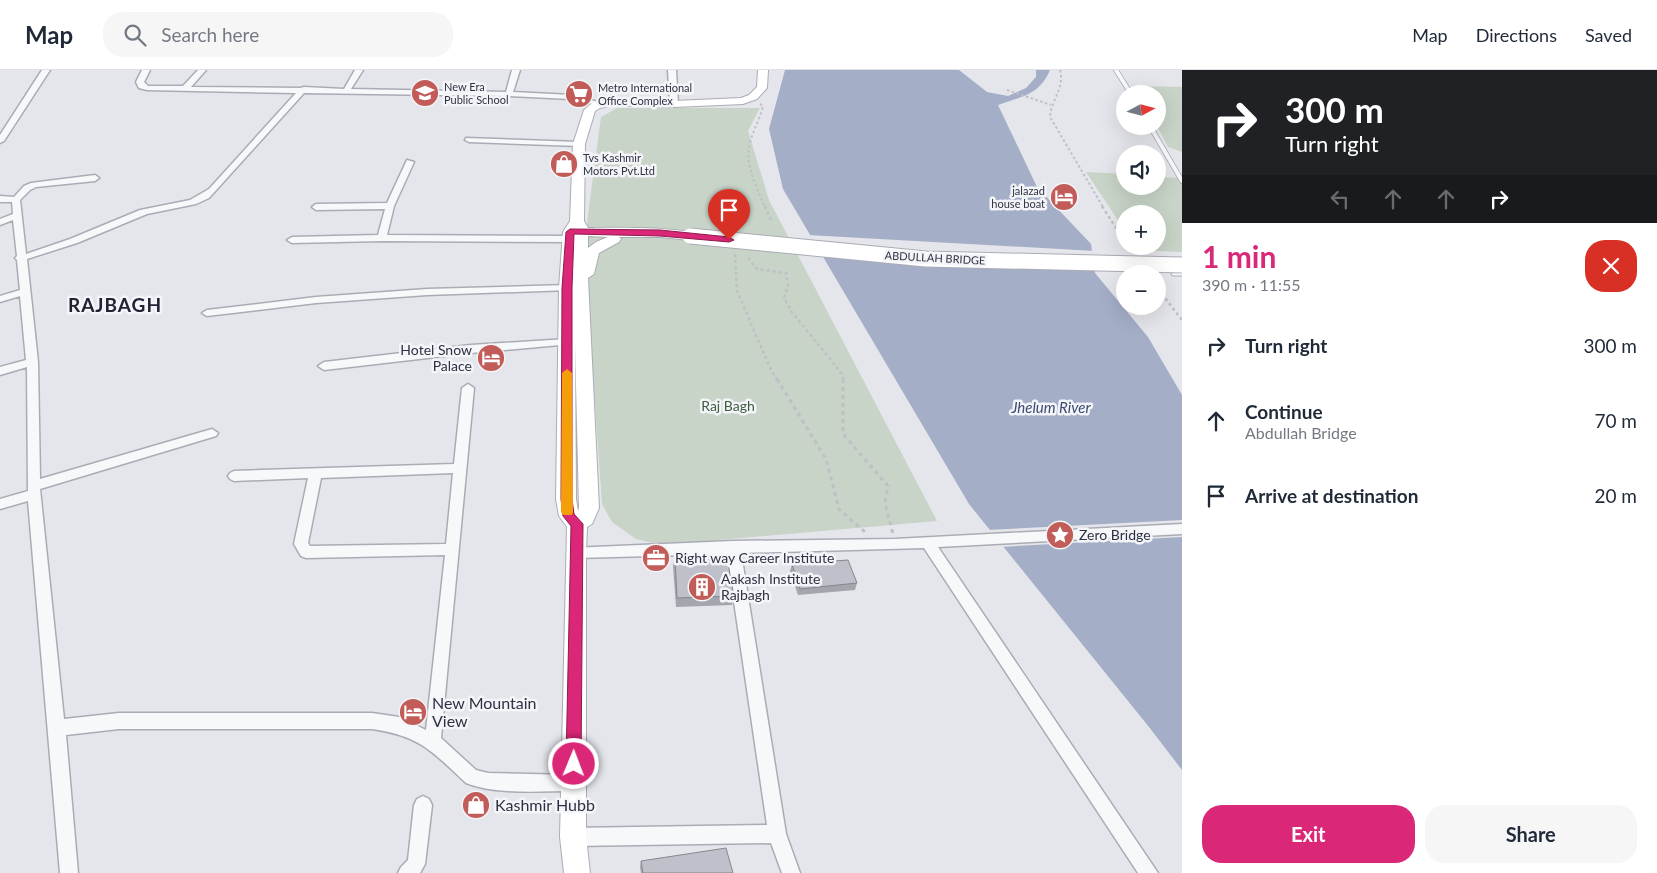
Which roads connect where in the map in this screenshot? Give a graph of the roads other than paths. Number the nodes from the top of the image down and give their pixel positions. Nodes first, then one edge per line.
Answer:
1 (46, 70) edge
2 (146, 70) edge
3 (202, 70) edge
4 (358, 70) edge
5 (516, 70) edge
6 (672, 70) edge
7 (763, 70) edge
8 (1116, 70) edge
9 (1125, 85) edge
10 (186, 88) junction
11 (304, 89) junction
12 (346, 90) junction
13 (509, 94) junction
14 (602, 104) junction
15 (674, 104) junction
16 (1155, 135) edge
17 (469, 140) dead end
18 (0, 141) edge
19 (579, 144) junction
20 (410, 162) dead end
21 (95, 178) dead end
22 (1182, 181) edge
23 (0, 199) edge
24 (16, 200) junction
25 (390, 206) junction
26 (316, 208) dead end
27 (18, 216) junction
28 (0, 222) edge
29 (576, 233) junction
30 (683, 236) junction
31 (382, 238) junction
32 (614, 239) junction
33 (292, 240) dead end
34 (20, 258) junction
35 (1178, 269) edge
36 (1182, 274) edge
37 (567, 288) junction
38 (24, 292) junction
39 (0, 299) edge
40 (582, 312) junction
41 (207, 313) dead end
42 (567, 342) junction
43 (32, 362) junction
44 (324, 366) dead end
45 (0, 370) edge
46 (468, 388) dead end
47 (212, 433) dead end
48 (461, 468) junction
49 (316, 472) junction
50 (234, 476) dead end
51 (34, 490) junction
52 (0, 504) edge
53 (577, 524) junction
54 (1182, 529) edge
55 (933, 542) junction
56 (733, 547) junction
57 (452, 549) junction
58 (576, 552) junction
59 (57, 728) junction
60 (433, 741) junction
61 (573, 783) junction
62 (423, 805) dead end
63 (777, 834) junction
64 (574, 837) junction
65 (69, 873) edge
66 (407, 873) edge
67 (577, 873) edge
68 (791, 873) edge
69 (1149, 873) edge

1 - 18 street
2 - 10 street
3 - 10 street
4 - 12 street
5 - 13 street
6 - 15 street
7 - 15 main road
8 - 9 lane
10 - 11 street
11 - 12 street
11 - 34 street
12 - 13 street
13 - 14 street
14 - 15 main road
14 - 19 main road
16 - 22 lane
17 - 19 street
19 - 29 main road
20 - 25 street
21 - 24 street
23 - 24 street
24 - 27 street
25 - 26 street
25 - 31 street
27 - 28 street
27 - 34 street
29 - 30 main road
29 - 31 street
29 - 32 main road
29 - 37 main road
29 - 40 main road
30 - 32 main road
30 - 35 main road, ABDULLAH BRIDGE, bridge
31 - 33 street
32 - 40 main road
34 - 38 street
35 - 36 lane
37 - 41 street
37 - 42 main road
38 - 39 street
38 - 43 street
40 - 53 main road
42 - 44 street
42 - 53 main road
43 - 45 street
43 - 51 street
46 - 48 street
47 - 51 street
48 - 49 street
48 - 57 street
49 - 50 street
49 - 57 street
51 - 52 street
51 - 59 street
53 - 58 main road
54 - 55 street
55 - 56 street
55 - 69 street
56 - 58 street
56 - 63 street
57 - 60 street
58 - 61 main road
59 - 60 street
59 - 65 street
60 - 61 street
61 - 64 main road
62 - 66 street
63 - 64 street
63 - 68 street
64 - 67 main road

